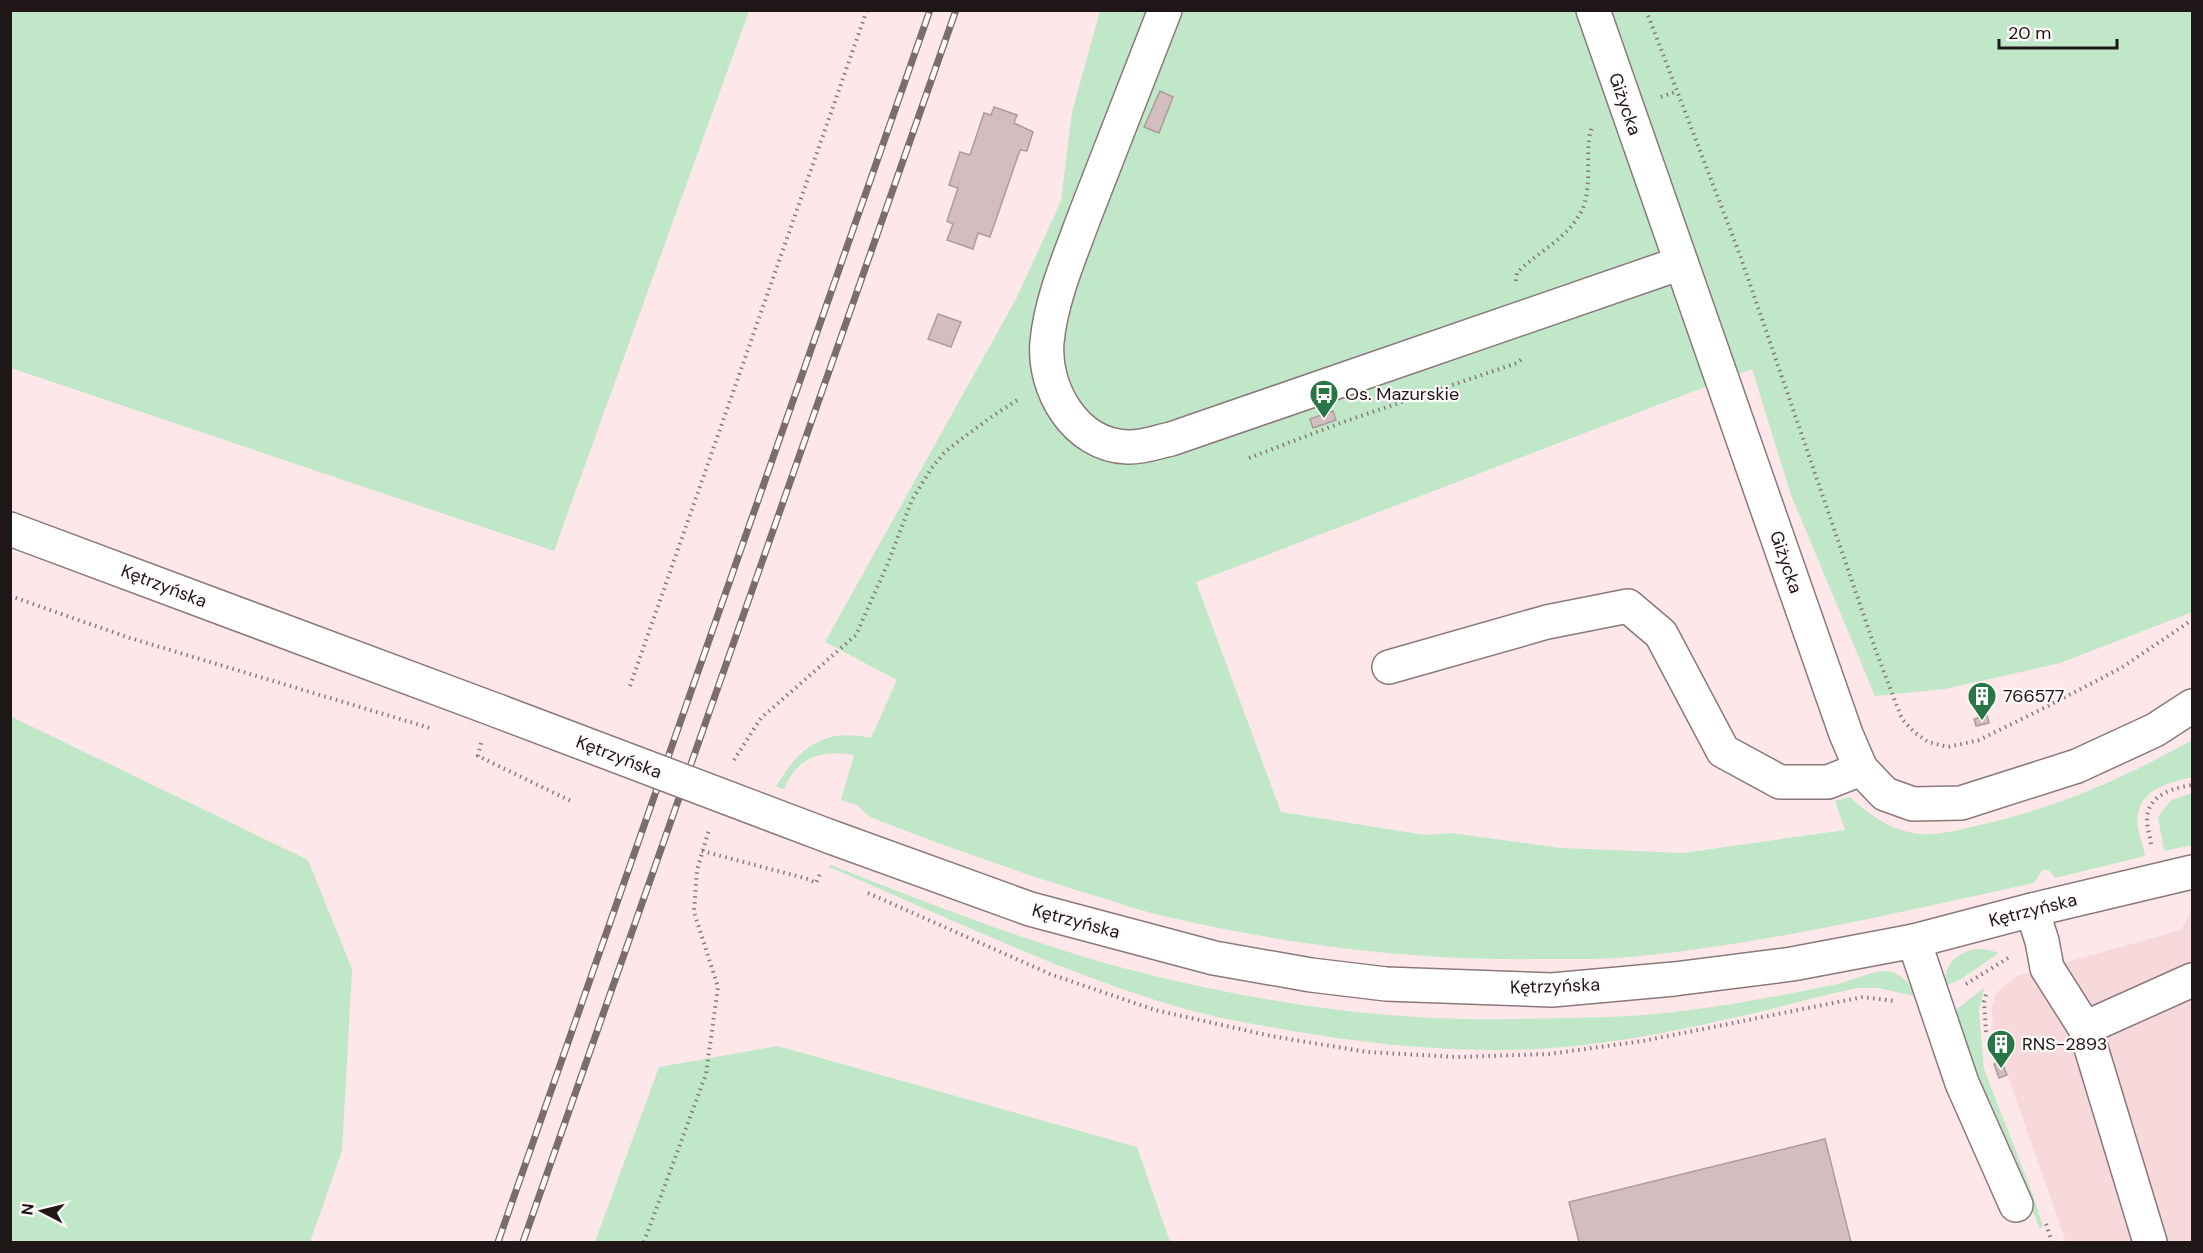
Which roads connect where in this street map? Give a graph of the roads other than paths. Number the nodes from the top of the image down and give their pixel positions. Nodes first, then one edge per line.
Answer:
1 (1164, 10) edge
2 (1593, 10) edge
3 (1681, 263) junction
4 (10, 529) edge
5 (1389, 667) dead end
6 (2193, 706) edge
7 (1861, 769) junction
8 (2193, 872) edge
9 (2032, 910) junction
10 (1914, 941) junction
11 (2193, 980) edge
12 (2085, 1028) junction
13 (2016, 1204) dead end
14 (2150, 1242) edge

1 - 3 street
2 - 3 street, Giżycka
3 - 7 street, Giżycka
4 - 10 street, Kętrzyńska, bridge
5 - 7 street
6 - 7 street, Giżycka
8 - 9 street, Kętrzyńska
9 - 10 street, Kętrzyńska
9 - 12 street
10 - 13 street
11 - 12 street
12 - 14 street

